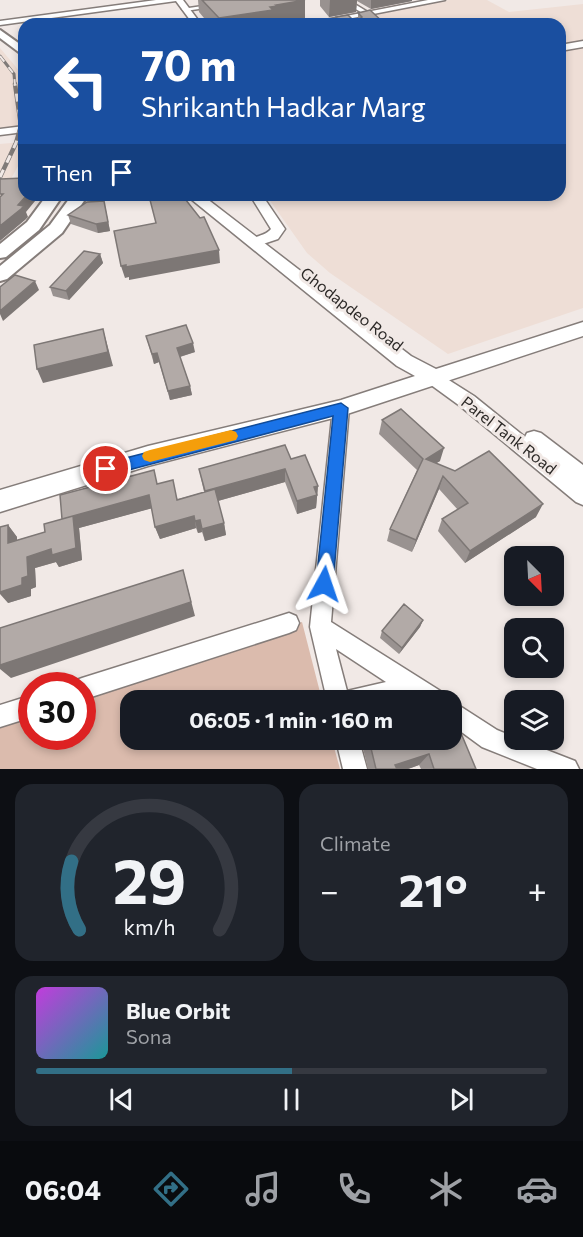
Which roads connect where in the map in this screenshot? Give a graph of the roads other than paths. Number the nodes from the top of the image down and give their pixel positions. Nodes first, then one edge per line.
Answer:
1 (174, 0) edge
2 (179, 0) edge
3 (258, 0) edge
4 (343, 0) edge
5 (441, 0) edge
6 (185, 9) junction
7 (368, 14) junction
8 (349, 17) joint
9 (38, 18) edge
10 (192, 18) edge
11 (343, 18) edge
12 (18, 21) edge
13 (0, 23) edge
14 (0, 33) edge
15 (18, 39) edge
16 (583, 45) edge
17 (18, 47) edge
18 (566, 47) edge
19 (18, 130) edge
20 (0, 132) edge
21 (52, 201) edge
22 (76, 201) edge
23 (201, 201) edge
24 (211, 201) edge
25 (260, 201) edge
26 (258, 242) junction
27 (0, 253) edge
28 (0, 275) edge
29 (583, 329) edge
30 (439, 375) junction
31 (341, 408) junction
32 (583, 477) edge
33 (583, 496) edge
34 (0, 501) edge
35 (289, 623) dead end
36 (320, 627) junction
37 (96, 685) edge
38 (415, 687) junction
39 (336, 690) edge
40 (401, 690) edge
41 (419, 690) edge
42 (18, 710) edge
43 (0, 716) edge
44 (462, 719) edge
45 (350, 750) edge
46 (355, 769) edge
47 (567, 769) edge

1 - 9 street
2 - 6 street
3 - 6 street
4 - 7 street
5 - 7 street
6 - 10 street
7 - 8 street
8 - 11 street
12 - 13 street
13 - 15 main road
14 - 17 main road
16 - 18 street
19 - 20 street
21 - 27 main road
22 - 28 main road
23 - 26 main road, Ghodapdeo Road
24 - 26 main road, Ghodapdeo Road
25 - 26 street
26 - 30 main road, Ghodapdeo Road
29 - 30 main road
30 - 31 main road
30 - 32 street
30 - 33 street, Parel Tank Road
31 - 34 main road
31 - 36 street
35 - 37 street
36 - 38 street
36 - 39 street
38 - 40 street
38 - 41 street
42 - 43 street
44 - 47 street
45 - 46 street

